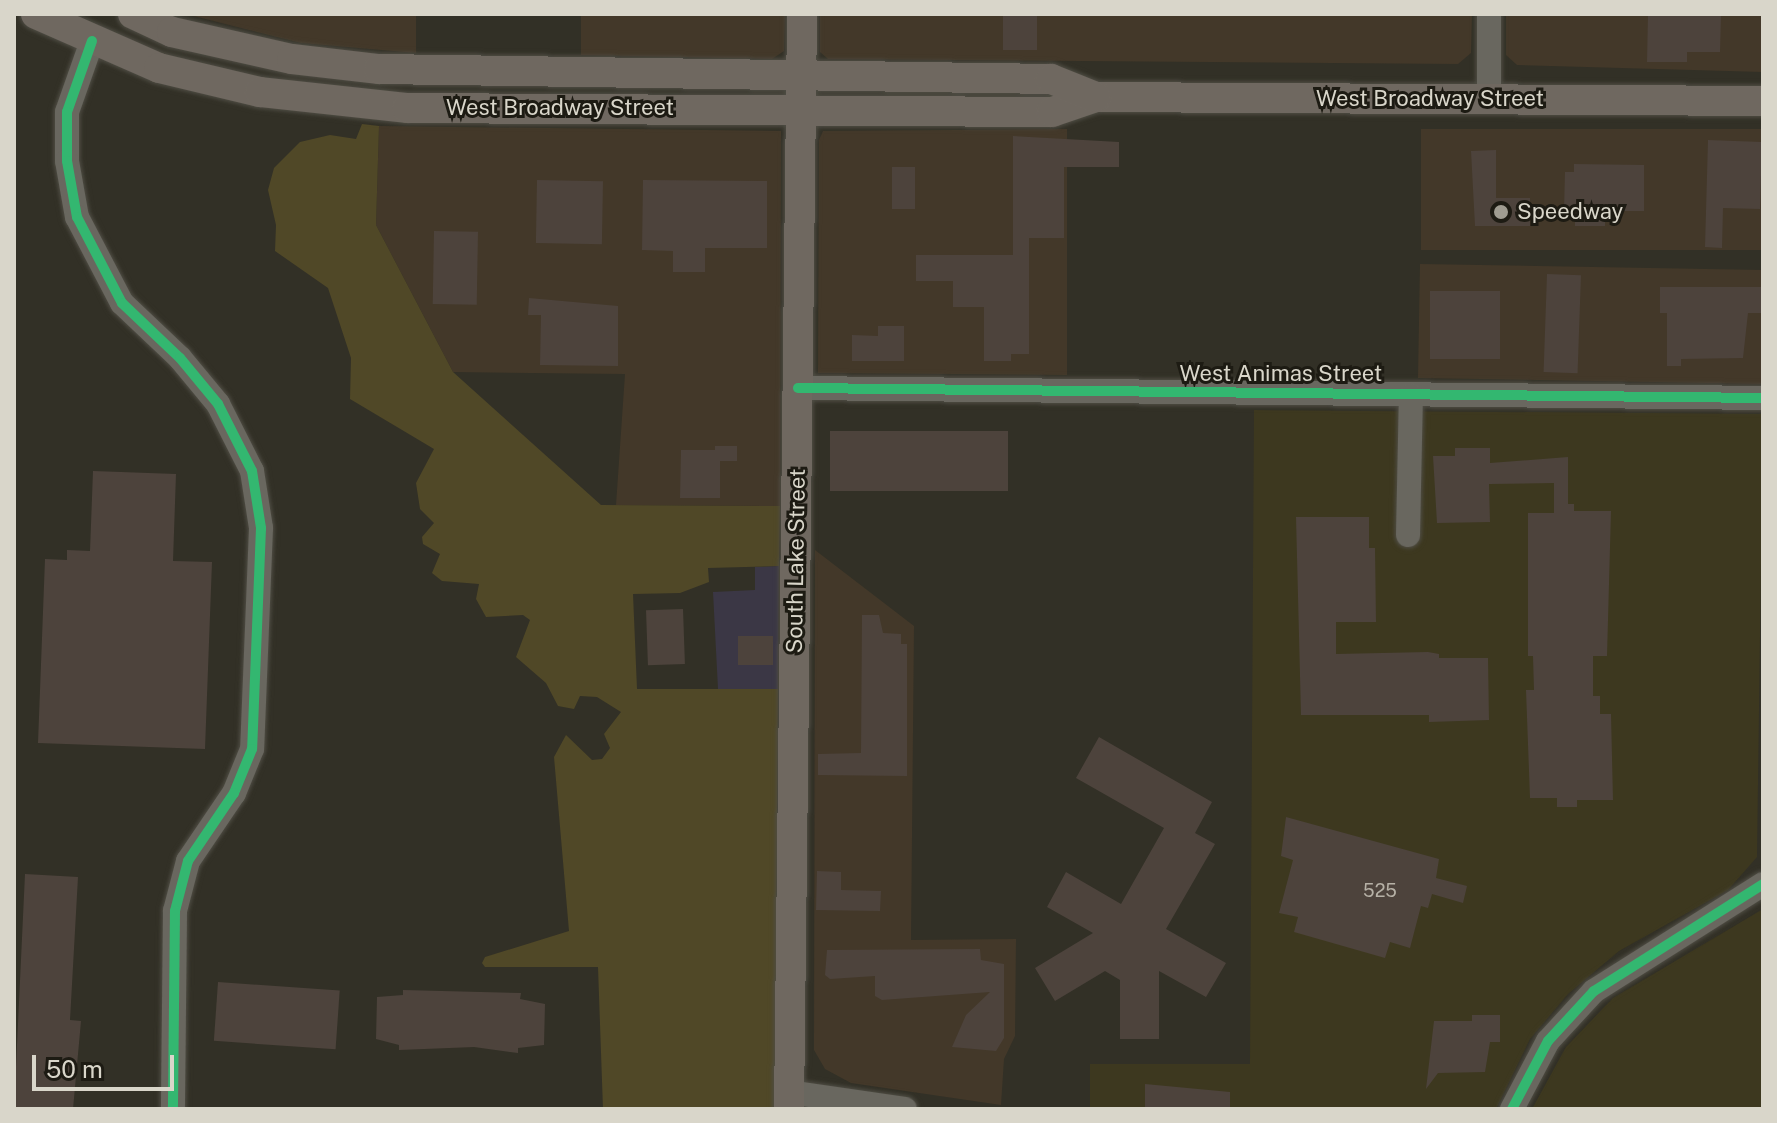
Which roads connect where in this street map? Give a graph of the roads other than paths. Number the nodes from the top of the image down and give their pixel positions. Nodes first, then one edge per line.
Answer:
1 (36, 14) edge
2 (133, 14) edge
3 (802, 14) edge
4 (1489, 14) edge
5 (92, 41) junction
6 (801, 78) junction
7 (1096, 97) junction
8 (1489, 99) junction
9 (1763, 101) edge
10 (802, 109) junction
11 (798, 388) junction
12 (1411, 395) junction
13 (1763, 398) edge
14 (1408, 535) dead end
15 (1763, 884) edge
16 (789, 1101) edge
17 (173, 1109) edge
18 (905, 1109) edge
19 (1512, 1109) edge

1 - 5 main road, West Broadway Street
2 - 6 main road, West Broadway Street
3 - 6 main road, South Lake Street
4 - 8 street
5 - 10 main road, West Broadway Street
5 - 17 street
6 - 7 main road, West Broadway Street
6 - 10 main road, South Lake Street
7 - 8 main road, West Broadway Street
7 - 10 main road, West Broadway Street
8 - 9 main road, West Broadway Street
10 - 11 main road, South Lake Street
11 - 12 street, West Animas Street
11 - 16 main road, South Lake Street
12 - 13 street, West Animas Street
12 - 14 street
15 - 19 street
16 - 18 street

